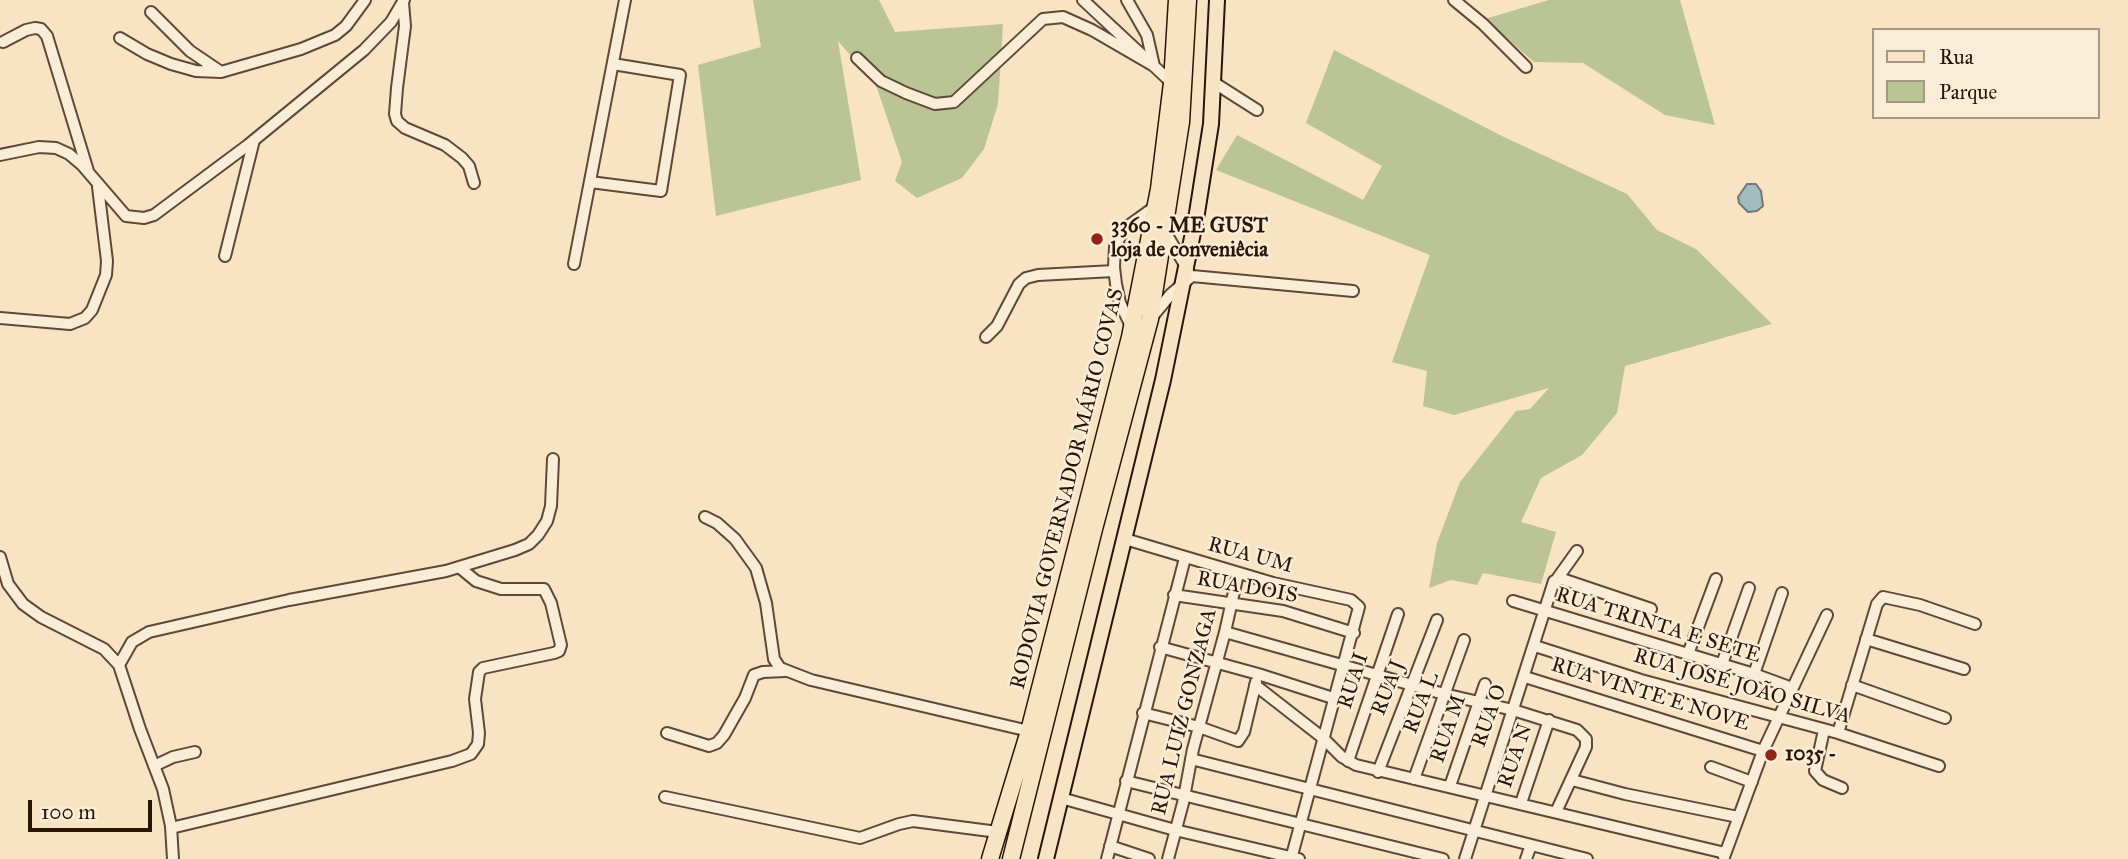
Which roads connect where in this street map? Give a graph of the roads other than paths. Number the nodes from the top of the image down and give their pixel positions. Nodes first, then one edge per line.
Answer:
1 (365, 0) edge
2 (625, 0) edge
3 (1083, 0) edge
4 (1127, 0) edge
5 (1177, 0) edge
6 (1188, 0) edge
7 (1217, 0) edge
8 (1454, 0) edge
9 (403, 1) edge
10 (150, 12) dead end
11 (120, 38) dead end
12 (3, 42) dead end
13 (857, 58) dead end
14 (613, 64) junction
15 (1154, 66) junction
16 (1526, 67) dead end
17 (221, 72) junction
18 (1213, 82) junction
19 (1172, 83) junction
20 (1257, 110) dead end
21 (254, 140) junction
22 (0, 155) edge
23 (89, 174) junction
24 (590, 182) junction
25 (474, 183) dead end
26 (97, 184) junction
27 (1156, 205) junction
28 (1164, 229) junction
29 (225, 256) dead end
30 (574, 264) dead end
31 (1114, 271) junction
32 (1187, 275) junction
33 (1353, 292) dead end
34 (0, 318) edge
35 (1150, 319) junction
36 (1132, 329) junction
37 (986, 337) dead end
38 (553, 459) dead end
39 (705, 517) dead end
40 (1125, 539) junction
41 (1577, 551) dead end
42 (0, 556) edge
43 (1185, 558) junction
44 (459, 568) junction
45 (1238, 573) junction
46 (1716, 579) dead end
47 (1555, 582) junction
48 (1749, 588) dead end
49 (1783, 593) dead end
50 (1174, 595) junction
51 (1513, 601) dead end
52 (1232, 603) junction
53 (1651, 609) dead end
54 (1545, 612) junction
55 (1398, 614) dead end
56 (1827, 615) dead end
57 (1437, 620) dead end
58 (1975, 624) dead end
59 (1225, 632) junction
60 (1354, 633) junction
61 (1866, 639) junction
62 (1464, 640) dead end
63 (1535, 646) junction
64 (1160, 647) junction
65 (1688, 654) junction
66 (1217, 664) junction
67 (1721, 664) junction
68 (119, 665) junction
69 (1344, 665) junction
70 (1964, 669) dead end
71 (785, 671) junction
72 (1377, 673) junction
73 (1754, 674) junction
74 (1525, 677) junction
75 (1256, 680) junction
76 (1411, 683) junction
77 (1485, 684) dead end
78 (1852, 685) junction
79 (1792, 688) junction
80 (1444, 694) junction
81 (1333, 698) junction
82 (1480, 703) junction
83 (1513, 710) junction
84 (1143, 713) junction
85 (1779, 718) junction
86 (1945, 718) dead end
87 (1549, 720) junction
88 (1199, 727) junction
89 (1824, 730) junction
90 (1029, 731) junction
91 (667, 733) dead end
92 (1838, 733) junction
93 (1323, 738) junction
94 (1763, 751) junction
95 (195, 752) dead end
96 (1191, 759) junction
97 (1348, 761) junction
98 (154, 766) junction
99 (1939, 766) dead end
100 (1711, 767) dead end
101 (1378, 772) junction
102 (1414, 779) junction
103 (1572, 780) junction
104 (1126, 781) junction
105 (1752, 782) junction
106 (1450, 786) junction
107 (1842, 788) dead end
108 (1308, 789) junction
109 (1484, 794) junction
110 (1184, 795) junction
111 (665, 797) dead end
112 (1061, 798) junction
113 (1521, 803) junction
114 (1556, 812) junction
115 (1118, 814) junction
116 (1738, 817) junction
117 (1299, 824) junction
118 (171, 828) junction
119 (1473, 829) junction
120 (1175, 830) junction
121 (998, 832) junction
122 (1531, 845) junction
123 (1110, 846) junction
124 (1724, 856) edge
125 (1294, 858) edge
126 (173, 859) edge
127 (990, 859) edge
128 (1011, 859) edge
129 (1046, 859) edge
130 (1107, 859) edge
131 (1149, 859) edge
132 (1168, 859) edge
133 (1443, 859) edge
134 (1465, 859) edge
135 (1526, 859) edge
136 (1587, 859) edge

1 - 17 street
2 - 14 street
3 - 15 street
4 - 15 street
5 - 19 highway, RODOVIA GOVERNADOR MÁRIO COVAS
6 - 28 highway, RODOVIA GOVERNADOR MÁRIO COVAS
7 - 18 main road
8 - 16 street
9 - 21 street
9 - 25 street
10 - 17 street
11 - 17 street
12 - 23 street
13 - 15 street
14 - 24 street
14 - 24 street
15 - 19 street
18 - 20 street
18 - 32 main road
19 - 27 highway, RODOVIA GOVERNADOR MÁRIO COVAS
21 - 26 street
21 - 29 street
22 - 23 street
23 - 26 street
24 - 30 street
26 - 34 street
27 - 31 street
27 - 36 highway, RODOVIA GOVERNADOR MÁRIO COVAS
28 - 32 street
28 - 35 highway, RODOVIA GOVERNADOR MÁRIO COVAS
31 - 36 street
31 - 37 street
32 - 33 street
32 - 35 street
32 - 40 main road
35 - 128 highway, RODOVIA GOVERNADOR MÁRIO COVAS
36 - 90 highway, RODOVIA GOVERNADOR MÁRIO COVAS
38 - 44 street
39 - 71 street
40 - 43 street, RUA UM
40 - 112 main road
41 - 47 street
42 - 68 street
43 - 45 street, RUA UM
43 - 50 street
44 - 68 street
44 - 118 street
45 - 52 street, RUA LUIZ GONZAGA
45 - 60 street, RUA UM
46 - 65 street
47 - 53 street
47 - 54 street, RUA O
48 - 67 street
49 - 73 street
50 - 52 street, RUA DOIS
50 - 64 street
51 - 54 street, RUA TRINTA E SETE
52 - 59 street, RUA LUIZ GONZAGA
52 - 60 street, RUA DOIS
54 - 63 street, RUA O
54 - 65 street, RUA TRINTA E SETE
55 - 72 street, RUA I
56 - 79 street
57 - 76 street, RUA J
58 - 61 street
59 - 66 street, RUA LUIZ GONZAGA
59 - 69 street
60 - 69 street
61 - 70 street
61 - 78 street
62 - 80 street, RUA L
63 - 74 street, RUA O
63 - 85 street, RUA JOSÉ JOÃO SILVA
64 - 66 street
64 - 84 street
65 - 67 street, RUA TRINTA E SETE
66 - 75 street
66 - 88 street, RUA LUIZ GONZAGA
67 - 73 street, RUA TRINTA E SETE
68 - 98 street
69 - 72 street
69 - 81 street
71 - 90 street
71 - 91 street
72 - 76 street
72 - 97 street, RUA I
73 - 79 street, RUA TRINTA E SETE
74 - 83 street, RUA O
74 - 94 street, RUA VINTE E NOVE
75 - 81 street
75 - 88 street
75 - 93 street
76 - 80 street
76 - 101 street, RUA J
77 - 82 street, RUA M
78 - 86 street
78 - 92 street
79 - 85 street
80 - 82 street
80 - 102 street, RUA L
81 - 93 street
82 - 83 street
82 - 106 street, RUA M
83 - 87 street
83 - 109 street, RUA O
84 - 88 street
84 - 104 street
85 - 89 street, RUA JOSÉ JOÃO SILVA
85 - 94 street
87 - 103 street
87 - 113 street, RUA N
88 - 96 street, RUA LUIZ GONZAGA
89 - 92 street, RUA JOSÉ JOÃO SILVA
89 - 107 street
90 - 121 highway, RODOVIA GOVERNADOR MÁRIO COVAS
92 - 99 street, RUA JOSÉ JOÃO SILVA
93 - 97 street
93 - 108 street
94 - 105 street
95 - 98 street
96 - 108 street
96 - 110 street, RUA LUIZ GONZAGA
97 - 101 street
98 - 118 street
100 - 105 street
101 - 102 street
102 - 106 street
103 - 114 street
103 - 116 street
104 - 110 street
104 - 115 street
105 - 116 street
106 - 109 street
108 - 117 street
108 - 119 street
109 - 113 street
109 - 119 street, RUA O
110 - 117 street
110 - 120 street, RUA LUIZ GONZAGA
111 - 121 street
112 - 115 street
112 - 129 main road
113 - 114 street
114 - 124 street
115 - 120 street
115 - 123 street
116 - 124 street
117 - 125 street
117 - 133 street
118 - 126 street
119 - 122 street
119 - 134 street, RUA O
120 - 125 street
120 - 132 street, RUA LUIZ GONZAGA
121 - 127 highway, RODOVIA GOVERNADOR MÁRIO COVAS
122 - 135 street
122 - 136 street
123 - 130 street
123 - 131 street

